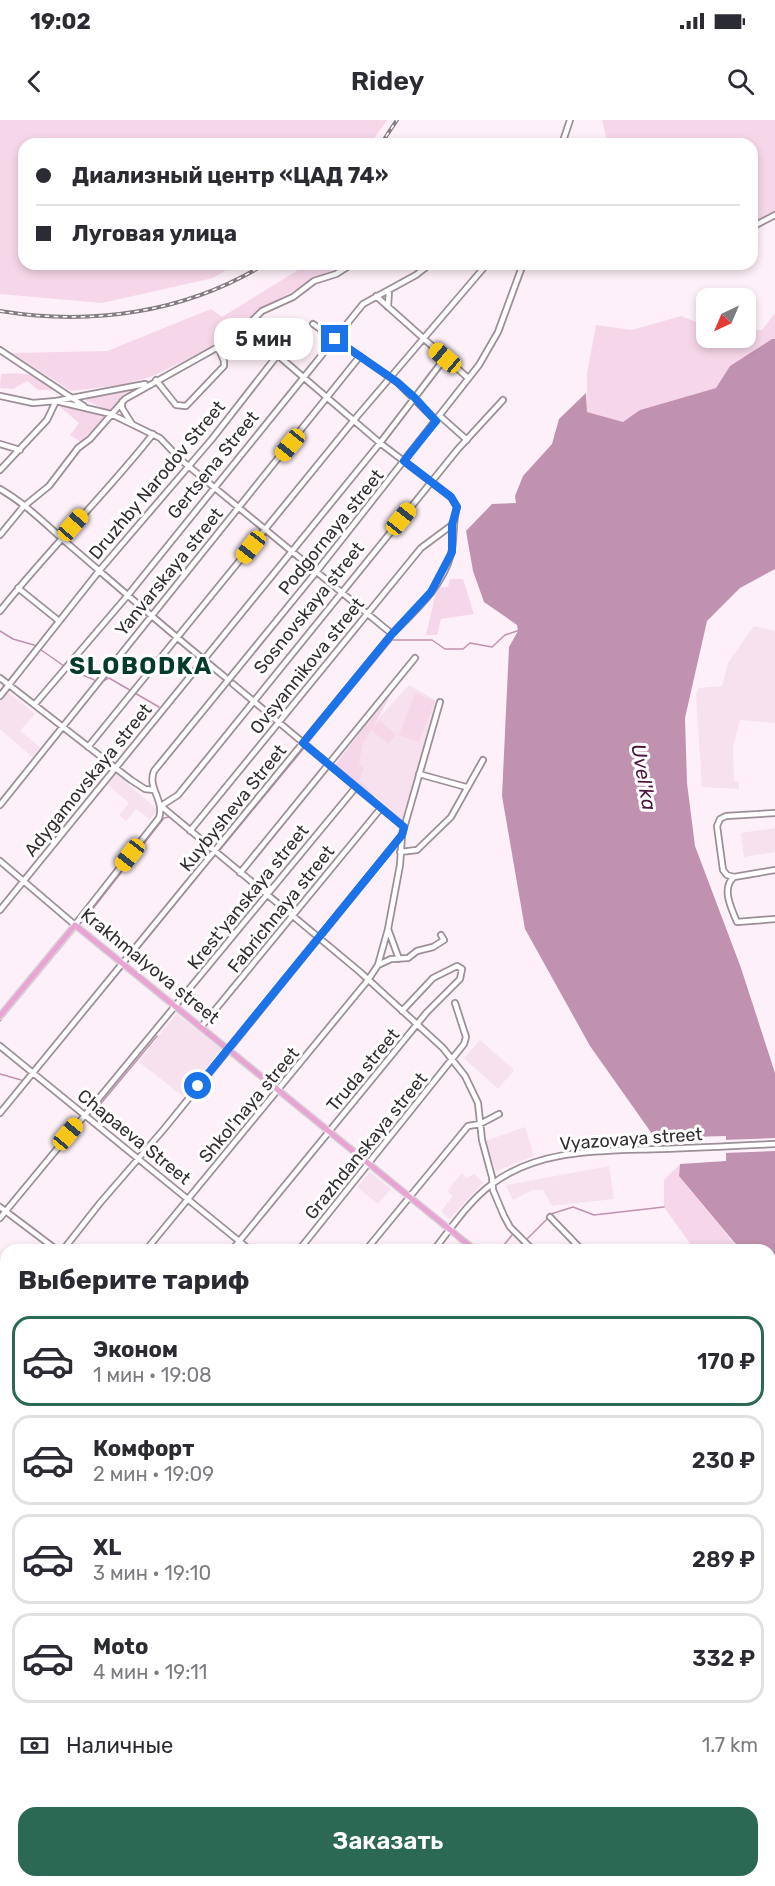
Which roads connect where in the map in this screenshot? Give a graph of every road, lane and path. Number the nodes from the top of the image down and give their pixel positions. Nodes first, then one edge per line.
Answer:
1 (570, 120) edge
2 (564, 138) edge
3 (775, 215) edge
4 (758, 224) edge
5 (342, 270) edge
6 (421, 270) edge
7 (482, 270) edge
8 (521, 270) edge
9 (389, 290) junction
10 (376, 296) junction
11 (388, 307) junction
12 (313, 324) dead end
13 (246, 328) junction
14 (335, 339) junction
15 (422, 339) junction
16 (218, 347) junction
17 (0, 350) edge
18 (276, 357) junction
19 (360, 357) junction
20 (445, 358) junction
21 (302, 376) junction
22 (390, 378) junction
23 (468, 378) junction
24 (157, 379) junction
25 (0, 396) edge
26 (328, 397) junction
27 (414, 397) junction
28 (72, 398) junction
29 (503, 400) dead end
30 (56, 401) junction
31 (122, 402) junction
32 (86, 407) junction
33 (111, 414) junction
34 (440, 416) junction
35 (354, 420) junction
36 (436, 421) junction
37 (132, 424) junction
38 (153, 434) junction
39 (467, 440) junction
40 (380, 443) junction
41 (0, 444) edge
42 (20, 450) junction
43 (404, 461) junction
44 (188, 465) junction
45 (0, 470) edge
46 (431, 483) junction
47 (214, 487) junction
48 (1, 489) edge
49 (23, 507) junction
50 (239, 507) junction
51 (452, 525) junction
52 (266, 529) junction
53 (0, 535) edge
54 (61, 539) junction
55 (292, 550) junction
56 (99, 571) junction
57 (317, 571) junction
58 (18, 588) junction
59 (342, 592) junction
60 (128, 595) junction
61 (0, 611) edge
62 (367, 614) junction
63 (151, 615) junction
64 (59, 621) junction
65 (392, 634) junction
66 (178, 639) junction
67 (415, 658) dead end
68 (202, 659) junction
69 (225, 677) dead end
70 (0, 678) edge
71 (233, 684) dead end
72 (9, 685) junction
73 (0, 696) edge
74 (253, 701) junction
75 (440, 702) dead end
76 (35, 705) junction
77 (280, 723) junction
78 (62, 726) junction
79 (303, 743) junction
80 (88, 747) junction
81 (483, 760) dead end
82 (328, 763) junction
83 (115, 767) junction
84 (419, 774) junction
85 (356, 787) junction
86 (466, 787) junction
87 (154, 790) junction
88 (0, 805) edge
89 (161, 806) junction
90 (381, 808) junction
91 (775, 813) edge
92 (404, 827) junction
93 (190, 831) junction
94 (402, 835) junction
95 (214, 851) junction
96 (400, 854) junction
97 (386, 855) junction
98 (0, 861) edge
99 (775, 870) edge
100 (240, 873) junction
101 (734, 877) junction
102 (24, 881) junction
103 (267, 895) junction
104 (0, 910) edge
105 (292, 916) junction
106 (775, 919) edge
107 (75, 925) junction
108 (388, 929) junction
109 (441, 935) dead end
110 (318, 938) junction
111 (399, 959) junction
112 (124, 963) junction
113 (378, 965) junction
114 (369, 977) junction
115 (455, 1003) dead end
116 (176, 1007) junction
117 (402, 1011) junction
118 (0, 1016) edge
119 (418, 1025) junction
120 (201, 1027) junction
121 (0, 1046) edge
122 (228, 1049) junction
123 (453, 1060) junction
124 (32, 1072) junction
125 (278, 1089) junction
126 (0, 1113) edge
127 (85, 1114) junction
128 (499, 1114) dead end
129 (480, 1124) junction
130 (330, 1131) junction
131 (775, 1144) edge
132 (139, 1158) junction
133 (369, 1164) junction
134 (492, 1184) junction
135 (409, 1197) junction
136 (190, 1198) junction
137 (0, 1207) edge
138 (6, 1211) junction
139 (550, 1217) dead end
140 (0, 1218) edge
141 (450, 1230) junction
142 (240, 1240) junction
143 (49, 1244) edge
144 (68, 1244) edge
145 (151, 1244) edge
146 (237, 1244) edge
147 (244, 1244) edge
148 (304, 1244) edge
149 (371, 1244) edge
150 (439, 1244) edge
151 (468, 1244) edge
152 (527, 1244) edge
153 (576, 1244) edge

1 - 2 street
3 - 4 street
5 - 13 street
6 - 9 street, Gertsena Street
7 - 15 street
8 - 23 street, Podgornaya street
9 - 10 street, Gertsena Street
9 - 11 street
10 - 11 street
10 - 14 street, Gertsena Street
11 - 15 street
12 - 14 street
13 - 16 street
13 - 18 street
14 - 19 street
14 - 21 street, Gertsena Street
15 - 20 street
15 - 22 street
16 - 24 street
16 - 24 street
17 - 28 street
18 - 21 street
18 - 44 street, Druzhby Narodov Street
19 - 22 street
19 - 26 street, Yanvarskaya street
20 - 23 street
20 - 27 street, Adygamovskaya street
21 - 26 street
21 - 47 street, Gertsena Street
22 - 27 street
22 - 35 street
23 - 34 street, Podgornaya street
24 - 28 street
24 - 31 street
25 - 30 street
26 - 35 street
26 - 50 street, Yanvarskaya street
27 - 36 street
27 - 40 street, Adygamovskaya street
28 - 30 street
28 - 32 street
29 - 39 street, Sosnovskaya street
30 - 32 street
30 - 42 street
31 - 33 street
31 - 37 street
32 - 33 street
33 - 37 street
33 - 49 street
34 - 36 street, Podgornaya street
34 - 39 street
35 - 40 street
35 - 52 street
36 - 43 street, Podgornaya street
37 - 38 street
38 - 44 street
38 - 54 street
39 - 46 street, Sosnovskaya street
40 - 43 street
40 - 55 street, Adygamovskaya street
41 - 42 street
42 - 45 street
43 - 46 street
43 - 57 street, Podgornaya street
44 - 47 street
44 - 56 street, Druzhby Narodov Street
46 - 51 street, Kuybysheva Street
46 - 59 street, Sosnovskaya street
47 - 50 street
47 - 60 street, Gertsena Street
48 - 49 street
49 - 53 street
49 - 54 street
50 - 52 street
50 - 63 street, Yanvarskaya street
51 - 62 street, Ovsyannikova street
51 - 65 street, Kuybysheva Street
52 - 55 street
52 - 66 street
54 - 56 street
54 - 58 street
55 - 57 street
55 - 68 street, Adygamovskaya street
56 - 60 street
56 - 64 street, Druzhby Narodov Street
57 - 59 street
57 - 87 street, Podgornaya street
58 - 61 street
58 - 64 street
59 - 62 street
59 - 74 street, Sosnovskaya street
60 - 63 street
60 - 76 street, Gertsena Street
62 - 65 street
62 - 77 street, Ovsyannikova street
63 - 66 street
63 - 78 street, Yanvarskaya street
64 - 72 street, Druzhby Narodov Street
65 - 79 street, Kuybysheva Street
66 - 68 street
66 - 80 street
67 - 82 street
68 - 69 street
68 - 83 street, Adygamovskaya street
70 - 72 street
71 - 74 street
72 - 73 street, Druzhby Narodov Street
72 - 76 street
74 - 77 street
74 - 89 street, Sosnovskaya street
75 - 84 street, Shkol'naya street
76 - 78 street
77 - 79 street
77 - 93 street, Ovsyannikova street
78 - 80 street
78 - 88 street, Yanvarskaya street
79 - 82 street
79 - 95 street, Kuybysheva Street
80 - 83 street
81 - 86 street
82 - 85 street
82 - 100 street
83 - 87 street
83 - 102 street, Adygamovskaya street
84 - 86 street
84 - 92 street, Shkol'naya street
85 - 90 street
85 - 103 street, Krest'yanskaya street
86 - 96 street
87 - 89 street
89 - 93 street
89 - 107 street
90 - 92 street
90 - 105 street, Fabrichnaya street
91 - 101 street
92 - 94 street, Shkol'naya street
93 - 95 street
94 - 96 street, Shkol'naya street
94 - 97 street
95 - 100 street
95 - 112 street, Kuybysheva Street
96 - 97 street
96 - 108 street, Shkol'naya street
97 - 110 street
98 - 102 street, Krakhmalyova street
99 - 101 street
100 - 103 street
101 - 106 street
102 - 104 street, Adygamovskaya street
102 - 107 street, Krakhmalyova street
103 - 105 street
103 - 116 street, Krest'yanskaya street
105 - 110 street
105 - 120 street, Fabrichnaya street
107 - 112 main road, Krakhmalyova street
107 - 118 main road
108 - 111 street
108 - 113 street, Shkol'naya street
109 - 111 street
110 - 114 street
110 - 122 street
111 - 113 street
112 - 116 main road, Krakhmalyova street
112 - 124 street, Kuybysheva Street
113 - 114 street, Shkol'naya street
114 - 117 street
114 - 125 street, Shkol'naya street
115 - 123 street, Grazhdanskaya street
116 - 120 main road, Krakhmalyova street
116 - 127 street, Krest'yanskaya street
117 - 119 street
117 - 119 street, Truda street
119 - 123 street
119 - 130 street, Truda street
120 - 122 main road, Krakhmalyova street
121 - 124 street, Chapaeva Street
122 - 125 main road, Krakhmalyova street
122 - 132 street
123 - 129 street
123 - 133 street, Grazhdanskaya street
124 - 126 street, Kuybysheva Street
124 - 127 street, Chapaeva Street
125 - 130 main road, Krakhmalyova street
125 - 136 street, Shkol'naya street
127 - 132 street, Chapaeva Street
127 - 138 street, Krest'yanskaya street
128 - 129 street
129 - 134 street
129 - 135 street
130 - 133 main road, Krakhmalyova street
130 - 142 street, Truda street
131 - 134 street, Vyazovaya street
132 - 136 street, Chapaeva Street
132 - 144 street
133 - 135 main road, Krakhmalyova street
133 - 148 street, Grazhdanskaya street
134 - 141 street, Vyazovaya street
134 - 152 street
135 - 141 main road, Krakhmalyova street
135 - 149 street
136 - 142 street, Chapaeva Street
136 - 145 street, Shkol'naya street
137 - 138 street
138 - 140 street, Krest'yanskaya street
138 - 143 street
139 - 153 street
141 - 150 street, Vyazovaya street
141 - 151 main road
142 - 146 street, Truda street
142 - 147 street, Chapaeva Street

